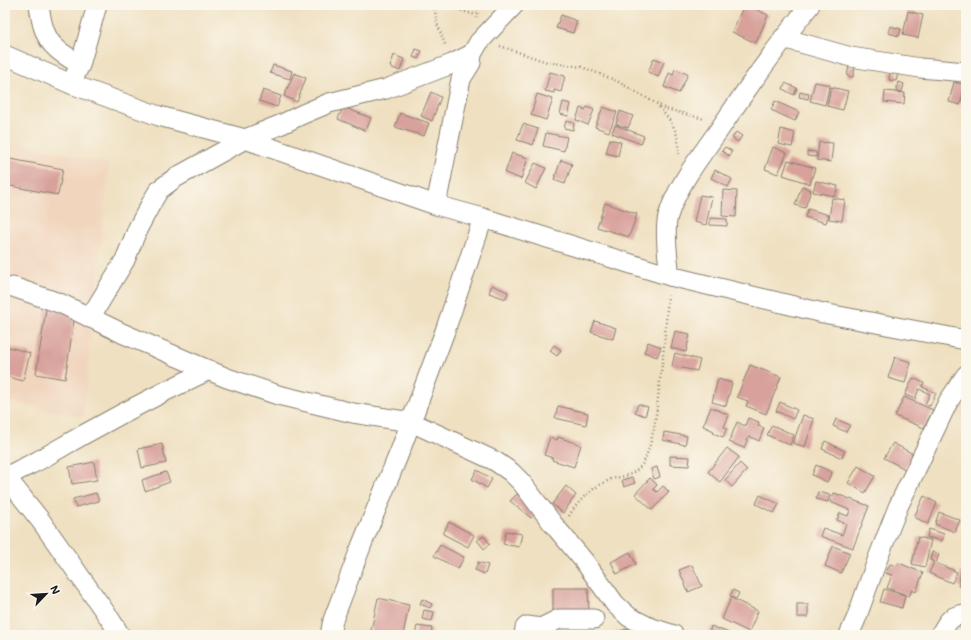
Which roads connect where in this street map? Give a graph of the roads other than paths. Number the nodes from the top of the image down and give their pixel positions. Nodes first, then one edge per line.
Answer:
1 (39, 5) edge
2 (97, 5) edge
3 (514, 5) edge
4 (810, 5) edge
5 (783, 38) junction
6 (476, 48) junction
7 (5, 55) edge
8 (80, 64) junction
9 (966, 72) edge
10 (71, 84) junction
11 (246, 138) junction
12 (436, 205) junction
13 (483, 218) junction
14 (670, 276) junction
15 (13, 287) dead end
16 (90, 318) junction
17 (966, 340) edge
18 (209, 370) junction
19 (966, 375) edge
20 (411, 422) junction
21 (5, 478) edge
22 (615, 604) junction
23 (966, 614) edge
24 (592, 627) edge
25 (120, 635) edge
26 (330, 635) edge
27 (524, 635) edge
28 (674, 635) edge
29 (849, 635) edge
30 (940, 635) edge

1 - 8 street
2 - 8 street
3 - 6 street
4 - 5 street
5 - 9 street
5 - 14 street
6 - 11 street
6 - 12 street
7 - 10 street
8 - 10 street
10 - 11 street
11 - 12 street
11 - 16 street
12 - 13 street
13 - 14 street
13 - 20 street
14 - 17 street
15 - 16 street
16 - 18 street
18 - 20 street
18 - 21 street
19 - 29 street
20 - 22 street
20 - 26 street
21 - 25 street
22 - 24 street
22 - 28 street
23 - 30 street
24 - 27 street

